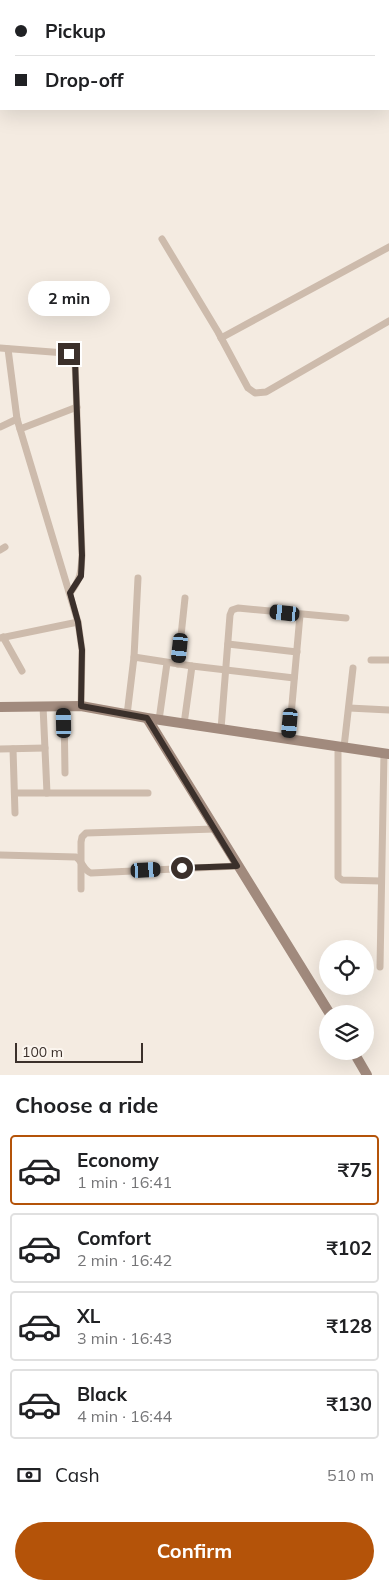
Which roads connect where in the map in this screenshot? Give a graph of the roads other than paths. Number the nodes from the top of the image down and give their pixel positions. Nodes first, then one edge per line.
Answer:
1 (162, 238) dead end
2 (389, 247) edge
3 (389, 321) edge
4 (221, 338) junction
5 (0, 348) edge
6 (8, 349) junction
7 (77, 407) junction
8 (17, 419) junction
9 (0, 427) edge
10 (20, 429) junction
11 (138, 578) dead end
12 (70, 593) junction
13 (185, 598) dead end
14 (300, 615) junction
15 (346, 618) dead end
16 (78, 622) junction
17 (2, 637) edge
18 (228, 644) junction
19 (297, 652) junction
20 (134, 657) junction
21 (371, 660) dead end
22 (389, 660) edge
23 (167, 663) junction
24 (178, 664) junction
25 (192, 666) junction
26 (353, 668) dead end
27 (225, 670) junction
28 (22, 671) dead end
29 (294, 678) junction
30 (44, 706) junction
31 (64, 706) junction
32 (81, 706) junction
33 (0, 707) edge
34 (349, 708) junction
35 (389, 710) edge
36 (127, 715) junction
37 (147, 718) junction
38 (159, 720) junction
39 (184, 724) junction
40 (221, 729) junction
41 (289, 738) junction
42 (341, 746) junction
43 (0, 748) edge
44 (14, 748) junction
45 (45, 748) junction
46 (386, 754) edge
47 (65, 773) dead end
48 (15, 793) junction
49 (47, 793) junction
50 (148, 793) dead end
51 (15, 813) dead end
52 (215, 829) junction
53 (0, 855) edge
54 (80, 860) junction
55 (237, 866) junction
56 (381, 881) junction
57 (81, 889) dead end
58 (380, 966) dead end
59 (324, 1005) edge
60 (358, 1060) edge
61 (367, 1075) edge

1 - 4 street
2 - 4 street
3 - 4 street
5 - 6 street
6 - 7 street
6 - 8 street
7 - 10 street
7 - 12 street
8 - 9 street
8 - 10 street
10 - 12 street
11 - 20 street
12 - 16 street
13 - 24 street
14 - 15 street
14 - 18 street
14 - 19 street
16 - 17 street
16 - 32 street
17 - 28 street
18 - 19 street
18 - 27 street
19 - 29 street
20 - 23 street
20 - 36 street
21 - 22 street
23 - 24 street
23 - 38 street
24 - 25 street
25 - 27 street
25 - 39 street
26 - 34 street
27 - 29 street
27 - 40 street
29 - 41 street
30 - 31 street
30 - 33 street
30 - 45 street
31 - 32 street
31 - 47 street
32 - 36 street
34 - 35 street
34 - 42 street
36 - 37 street
37 - 38 street
37 - 52 street
38 - 39 street
39 - 40 street
40 - 41 street
41 - 42 street
42 - 46 street
42 - 56 street
43 - 44 street
44 - 45 street
44 - 48 street
45 - 49 street
46 - 56 street
48 - 49 street
48 - 51 street
49 - 50 street
52 - 54 street
52 - 55 street
53 - 54 street
54 - 55 street
54 - 57 street
55 - 59 street
56 - 58 street
60 - 61 street

